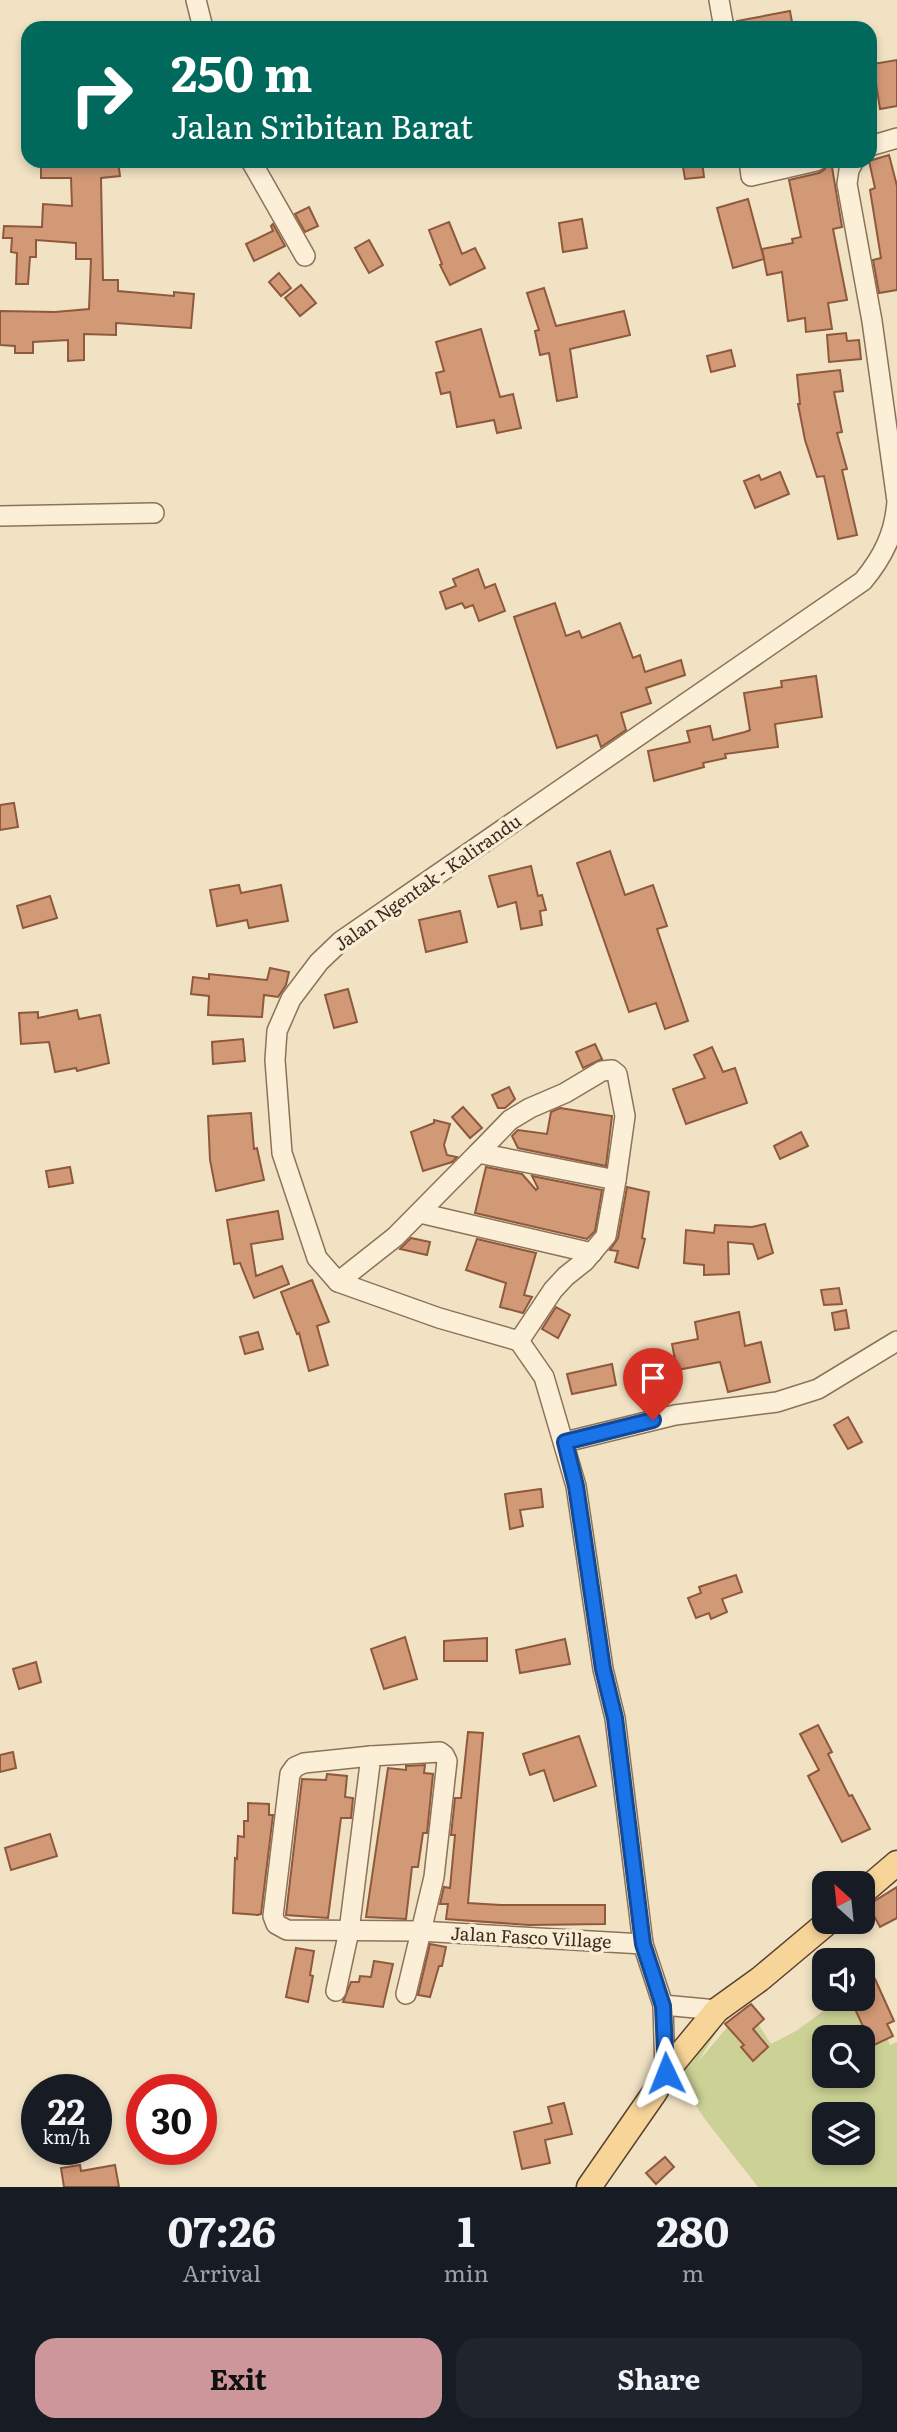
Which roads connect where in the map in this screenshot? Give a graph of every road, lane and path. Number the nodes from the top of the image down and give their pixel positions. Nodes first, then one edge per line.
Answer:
1 (196, 0) edge
2 (719, 0) edge
3 (201, 21) edge
4 (723, 21) edge
5 (897, 138) edge
6 (877, 144) edge
7 (255, 168) edge
8 (750, 168) edge
9 (786, 168) edge
10 (850, 168) edge
11 (305, 257) dead end
12 (154, 513) dead end
13 (0, 516) edge
14 (478, 1153) junction
15 (616, 1180) junction
16 (420, 1213) junction
17 (592, 1253) junction
18 (338, 1282) junction
19 (519, 1341) junction
20 (897, 1341) edge
21 (565, 1442) junction
22 (371, 1756) junction
23 (897, 1863) edge
24 (875, 1882) edge
25 (349, 1931) junction
26 (419, 1931) junction
27 (814, 1934) edge
28 (643, 1944) junction
29 (336, 1991) dead end
30 (406, 1994) dead end
31 (663, 2006) junction
32 (717, 2010) junction
33 (666, 2073) junction
34 (589, 2187) edge

1 - 3 street
2 - 4 street
5 - 6 street
7 - 11 street
8 - 9 street
10 - 18 street, Jalan Ngentak - Kalirandu
12 - 13 street
14 - 15 street
14 - 15 street
14 - 16 street
15 - 17 street
16 - 17 street
16 - 18 street
17 - 19 street
18 - 19 street
19 - 21 street
20 - 21 street
21 - 28 street
22 - 25 street
22 - 25 street, Jalan Fasco Village
22 - 26 street, Jalan Fasco Village
23 - 24 main road
25 - 26 street, Jalan Fasco Village
25 - 29 street
26 - 28 street, Jalan Fasco Village
26 - 30 street, Jalan Fasco Village
27 - 32 main road
28 - 31 street
31 - 32 street
31 - 33 street
32 - 33 main road
33 - 34 main road

